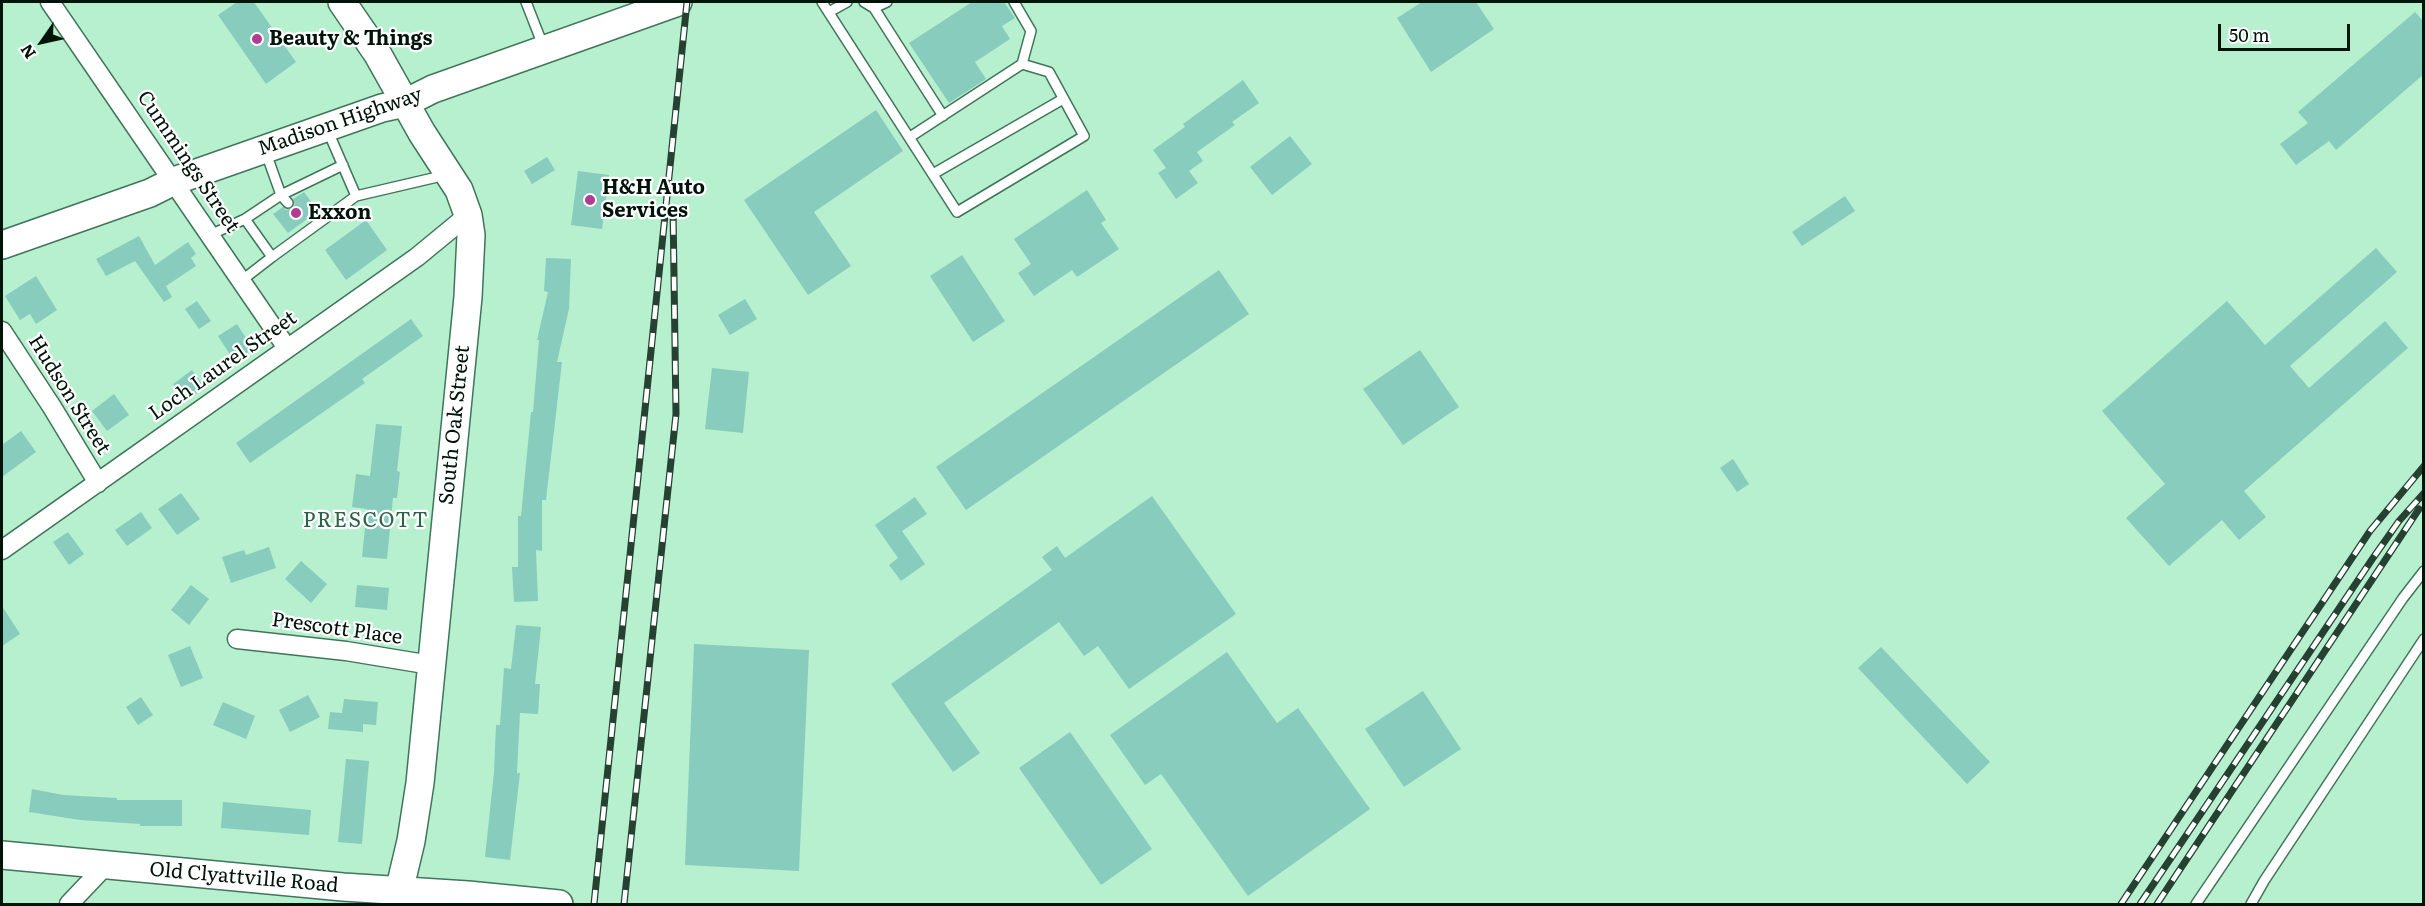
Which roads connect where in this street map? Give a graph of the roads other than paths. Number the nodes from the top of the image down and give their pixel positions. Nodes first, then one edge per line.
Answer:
1 (50, 2) edge
2 (342, 2) edge
3 (526, 2) edge
4 (678, 2) edge
5 (822, 2) edge
6 (847, 2) edge
7 (864, 2) edge
8 (887, 2) edge
9 (1014, 2) edge
10 (874, 8) junction
11 (829, 12) junction
12 (545, 50) junction
13 (1022, 64) junction
14 (1064, 99) junction
15 (405, 103) junction
16 (943, 116) junction
17 (327, 127) junction
18 (909, 137) junction
19 (264, 149) junction
20 (343, 165) junction
21 (449, 174) junction
22 (933, 174) junction
23 (174, 181) junction
24 (281, 195) junction
25 (356, 196) junction
26 (288, 203) dead end
27 (468, 215) junction
28 (245, 219) junction
29 (210, 235) junction
30 (2, 245) edge
31 (272, 257) junction
32 (241, 281) junction
33 (2, 331) edge
34 (287, 348) junction
35 (98, 483) junction
36 (2, 550) edge
37 (2424, 572) edge
38 (237, 639) dead end
39 (2424, 639) edge
40 (431, 665) junction
41 (2, 855) edge
42 (106, 865) junction
43 (398, 898) edge
44 (69, 904) edge
45 (559, 904) edge
46 (2196, 904) edge
47 (2251, 904) edge

1 - 23 street, Cummings Street
2 - 15 main road, South Oak Street
3 - 12 lane
4 - 12 main road, Madison Highway
5 - 11 lane
6 - 11 lane
7 - 10 lane
8 - 10 lane
9 - 13 lane
10 - 16 lane
11 - 18 lane
12 - 15 main road, Madison Highway
13 - 14 lane
13 - 16 lane
14 - 22 lane
14 - 22 lane
15 - 17 main road, Madison Highway
15 - 21 main road, South Oak Street
16 - 18 lane
17 - 19 main road, Madison Highway
17 - 20 lane
18 - 22 lane
19 - 23 main road, Madison Highway
19 - 24 lane
20 - 24 lane
20 - 25 lane
21 - 25 lane
21 - 27 main road, South Oak Street
23 - 29 street, Cummings Street
23 - 30 main road, Madison Highway
24 - 26 lane
24 - 28 lane
25 - 31 lane
27 - 34 street, Loch Laurel Street
27 - 40 main road, South Oak Street
28 - 29 lane
28 - 31 lane
29 - 32 street, Cummings Street
31 - 32 lane
32 - 34 street, Cummings Street
33 - 35 street, Hudson Street
34 - 35 street, Loch Laurel Street
35 - 36 street, Loch Laurel Street
37 - 46 lane
38 - 40 street, Prescott Place
39 - 47 lane
40 - 43 main road, South Oak Street
41 - 42 main road, Old Clyattville Road
42 - 43 main road, Old Clyattville Road
42 - 44 street
43 - 45 main road, Old Clyattville Road

